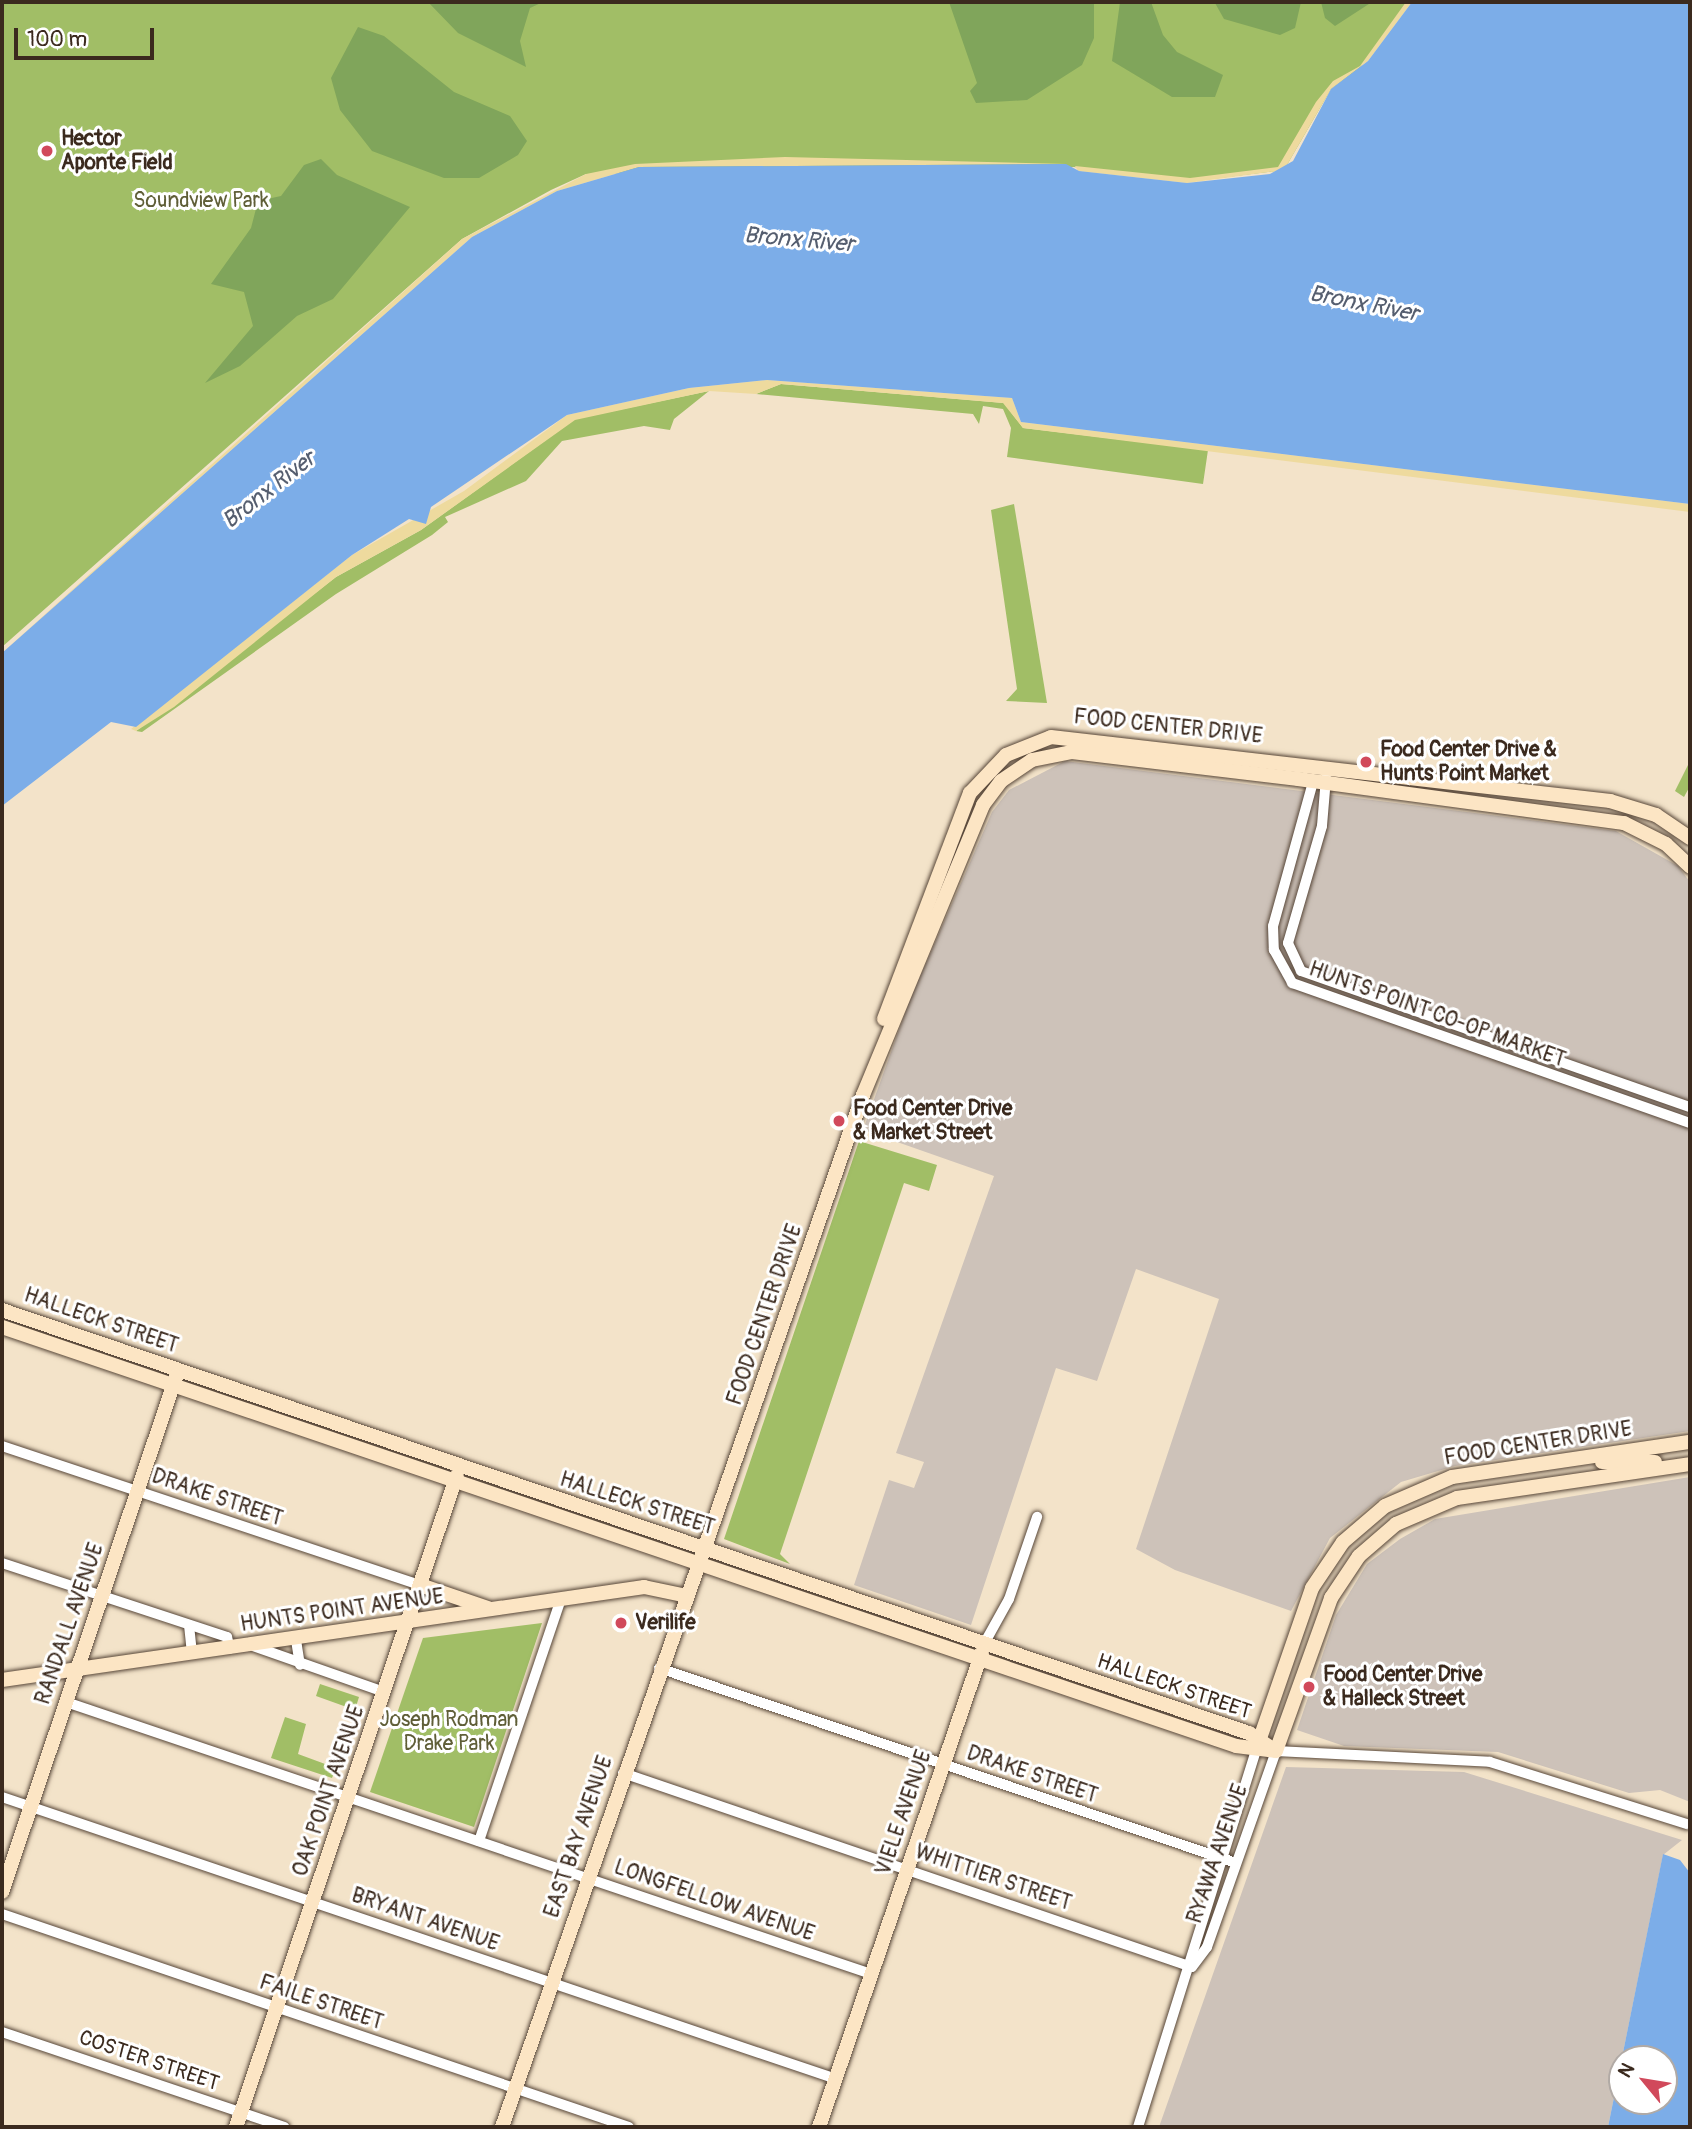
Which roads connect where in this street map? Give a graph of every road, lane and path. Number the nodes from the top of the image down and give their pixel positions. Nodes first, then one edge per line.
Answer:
1 (1239, 755) junction
2 (1133, 759) junction
3 (1321, 765) junction
4 (1314, 782) junction
5 (1329, 785) junction
6 (1690, 838) edge
7 (1690, 866) edge
8 (863, 1095) junction
9 (1690, 1107) edge
10 (1690, 1123) edge
11 (2, 1310) edge
12 (2, 1327) edge
13 (179, 1369) junction
14 (173, 1386) junction
15 (1690, 1442) edge
16 (2, 1446) edge
17 (1555, 1462) junction
18 (1690, 1464) edge
19 (459, 1467) junction
20 (454, 1482) junction
21 (137, 1492) junction
22 (1037, 1517) dead end
23 (707, 1550) junction
24 (2, 1563) edge
25 (701, 1564) junction
26 (420, 1585) junction
27 (687, 1596) junction
28 (102, 1597) junction
29 (561, 1599) junction
30 (489, 1608) junction
31 (189, 1625) junction
32 (407, 1625) junction
33 (296, 1640) junction
34 (984, 1644) junction
35 (253, 1646) junction
36 (230, 1649) junction
37 (192, 1654) junction
38 (979, 1659) junction
39 (300, 1665) junction
40 (658, 1668) junction
41 (77, 1670) junction
42 (2, 1680) edge
43 (384, 1692) junction
44 (66, 1702) junction
45 (1258, 1745) junction
46 (1276, 1751) junction
47 (942, 1765) junction
48 (623, 1773) junction
49 (2, 1797) edge
50 (348, 1798) junction
51 (31, 1807) junction
52 (1687, 1824) dead end
53 (479, 1841) junction
54 (1221, 1858) junction
55 (1236, 1863) junction
56 (907, 1870) junction
57 (587, 1878) junction
58 (2, 1892) edge
59 (313, 1902) junction
60 (2, 1914) edge
61 (1192, 1967) junction
62 (872, 1974) junction
63 (551, 1983) junction
64 (277, 2008) junction
65 (2, 2032) edge
66 (836, 2079) junction
67 (515, 2089) junction
68 (239, 2120) edge
69 (284, 2127) edge
70 (502, 2127) edge
71 (629, 2127) edge
72 (819, 2127) edge
73 (1138, 2127) edge

1 - 2 main road
1 - 3 main road, FOOD CENTER DRIVE
1 - 8 main road, FOOD CENTER DRIVE
2 - 4 main road, FOOD CENTER DRIVE
2 - 8 main road, FOOD CENTER DRIVE
3 - 5 street
3 - 6 main road, FOOD CENTER DRIVE
4 - 5 main road, FOOD CENTER DRIVE
4 - 10 street, HUNTS POINT CO-OP MARKET
5 - 7 main road, FOOD CENTER DRIVE
5 - 9 street, HUNTS POINT CO-OP MARKET
8 - 23 main road, FOOD CENTER DRIVE
11 - 13 main road, HALLECK STREET
12 - 14 main road, HALLECK STREET
13 - 14 main road, RANDALL AVENUE
13 - 19 main road, HALLECK STREET
14 - 20 main road, HALLECK STREET
14 - 21 main road, RANDALL AVENUE
15 - 17 main road, FOOD CENTER DRIVE
16 - 21 street, DRAKE STREET
17 - 18 main road
17 - 45 main road, FOOD CENTER DRIVE
18 - 46 main road, FOOD CENTER DRIVE
19 - 20 main road, OAK POINT AVENUE
19 - 23 main road, HALLECK STREET
20 - 25 main road, HALLECK STREET
20 - 26 main road, OAK POINT AVENUE
21 - 26 street, DRAKE STREET
21 - 28 main road, RANDALL AVENUE
22 - 34 street, VIELE AVENUE
23 - 25 main road, FOOD CENTER DRIVE
23 - 34 main road, HALLECK STREET
24 - 28 street
25 - 27 main road, EAST BAY AVENUE
25 - 38 main road, HALLECK STREET
26 - 30 main road
26 - 32 main road, OAK POINT AVENUE
27 - 29 main road, HUNTS POINT AVENUE
27 - 40 main road, EAST BAY AVENUE
28 - 31 street
28 - 41 main road, RANDALL AVENUE
29 - 30 main road, HUNTS POINT AVENUE
29 - 53 street
30 - 32 main road, HUNTS POINT AVENUE
31 - 36 street
31 - 37 street
32 - 33 main road, HUNTS POINT AVENUE
32 - 43 main road, OAK POINT AVENUE
33 - 35 main road, HUNTS POINT AVENUE
33 - 39 street
34 - 38 main road, VIELE AVENUE
34 - 45 main road, HALLECK STREET
35 - 36 main road, HUNTS POINT AVENUE
35 - 39 street
36 - 37 main road, HUNTS POINT AVENUE
37 - 41 main road, HUNTS POINT AVENUE
38 - 45 main road, HALLECK STREET
38 - 47 main road, VIELE AVENUE
39 - 43 street
40 - 47 street, DRAKE STREET
40 - 48 main road, EAST BAY AVENUE
41 - 42 main road, HUNTS POINT AVENUE
41 - 44 main road, RANDALL AVENUE
43 - 50 main road, OAK POINT AVENUE
44 - 50 street, LONGFELLOW AVENUE
44 - 51 main road, RANDALL AVENUE
45 - 46 main road
45 - 54 street, RYAWA AVENUE
46 - 52 street
46 - 55 street, RYAWA AVENUE
47 - 54 street, DRAKE STREET
47 - 56 main road, VIELE AVENUE
48 - 56 street, WHITTIER STREET
48 - 57 main road, EAST BAY AVENUE
49 - 51 street, BRYANT AVENUE
50 - 53 street, LONGFELLOW AVENUE
50 - 59 main road, OAK POINT AVENUE
51 - 58 main road, RANDALL AVENUE
51 - 59 street, BRYANT AVENUE
53 - 57 street, LONGFELLOW AVENUE
54 - 55 street, DRAKE STREET
54 - 61 street, RYAWA AVENUE
55 - 61 street, RYAWA AVENUE
56 - 61 street, WHITTIER STREET
56 - 62 main road, VIELE AVENUE
57 - 62 street, LONGFELLOW AVENUE
57 - 63 main road, EAST BAY AVENUE
59 - 63 street, BRYANT AVENUE
59 - 64 main road, OAK POINT AVENUE
60 - 64 street, FAILE STREET
61 - 73 street, RYAWA AVENUE
62 - 66 main road, VIELE AVENUE
63 - 66 street, BRYANT AVENUE
63 - 67 main road, EAST BAY AVENUE
64 - 67 street, FAILE STREET
64 - 68 main road, OAK POINT AVENUE
65 - 68 street, COSTER STREET
66 - 72 main road, VIELE AVENUE
67 - 70 main road, EAST BAY AVENUE
67 - 71 street, FAILE STREET
68 - 69 street, COSTER STREET

